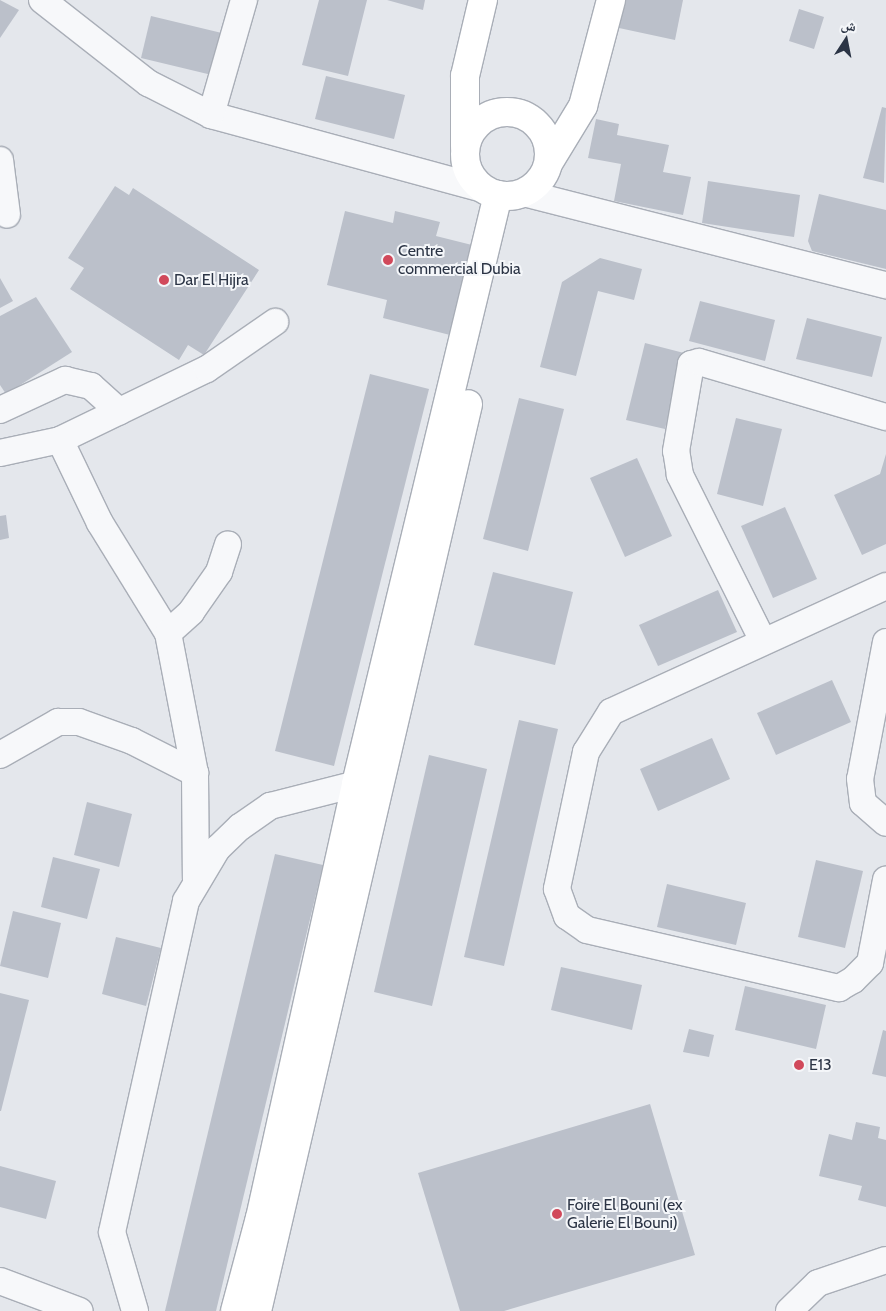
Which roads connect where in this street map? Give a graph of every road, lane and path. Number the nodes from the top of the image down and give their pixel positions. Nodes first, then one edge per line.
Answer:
1 (42, 0) edge
2 (244, 0) edge
3 (483, 0) edge
4 (611, 0) edge
5 (210, 115) junction
6 (465, 152) junction
7 (0, 160) edge
8 (549, 162) junction
9 (506, 193) junction
10 (6, 215) dead end
11 (886, 286) edge
12 (275, 322) dead end
13 (0, 410) edge
14 (119, 411) junction
15 (886, 417) edge
16 (60, 440) junction
17 (0, 453) edge
18 (228, 544) dead end
19 (886, 586) edge
20 (168, 633) junction
21 (763, 641) junction
22 (886, 642) edge
23 (0, 755) edge
24 (195, 772) junction
25 (356, 784) junction
26 (886, 823) edge
27 (196, 880) junction
28 (886, 880) edge
29 (886, 1260) edge
30 (0, 1281) edge
31 (80, 1311) edge
32 (135, 1311) edge
33 (236, 1311) edge
34 (257, 1311) edge
35 (789, 1311) edge

1 - 5 street
2 - 5 street
3 - 6 street
4 - 8 street
5 - 9 street
6 - 8 street
6 - 9 street
7 - 10 street
8 - 9 street
9 - 11 street
9 - 25 street
9 - 34 street
12 - 14 street
13 - 14 street
14 - 16 street
15 - 21 street
16 - 17 street
16 - 20 street
18 - 20 street
19 - 21 street
20 - 24 street
21 - 28 street
22 - 26 street
23 - 24 street
24 - 27 street
25 - 27 street
25 - 33 street
27 - 32 street
29 - 35 street
30 - 31 street

